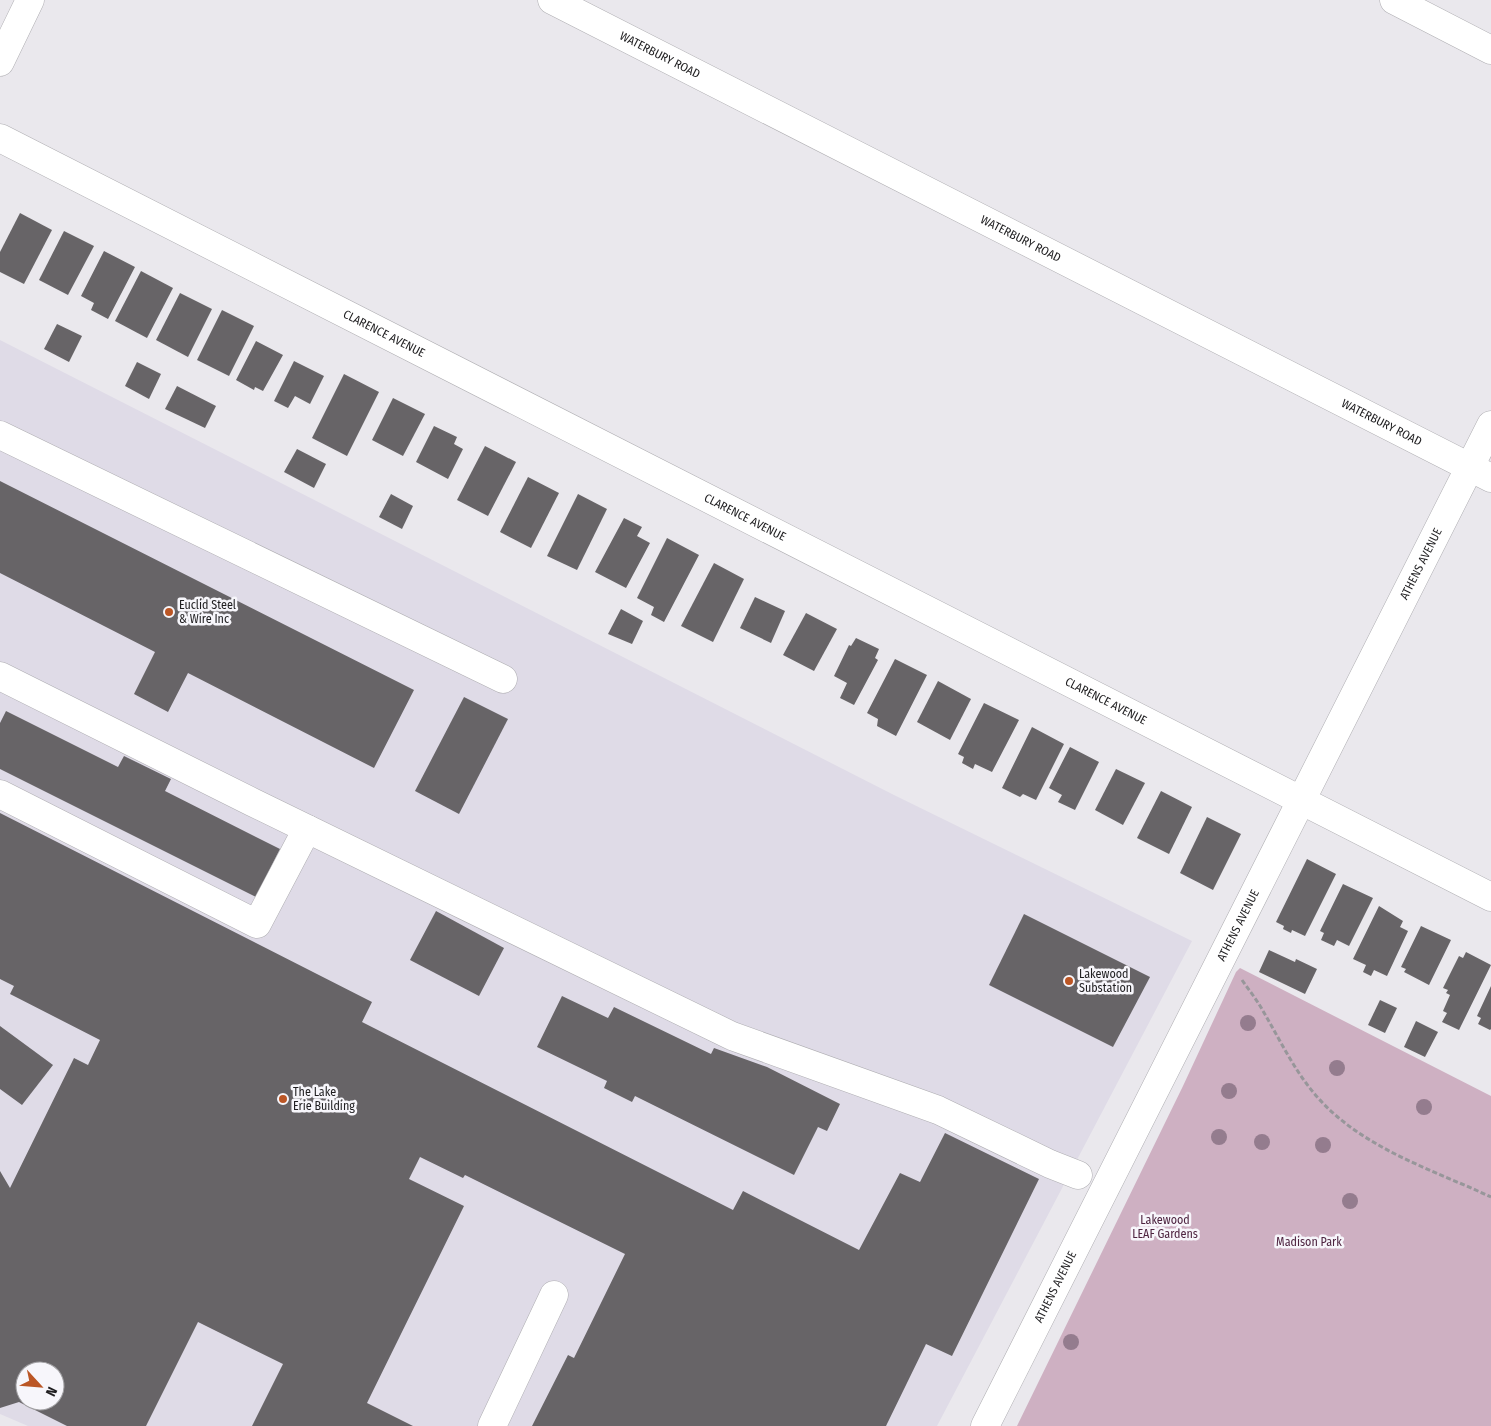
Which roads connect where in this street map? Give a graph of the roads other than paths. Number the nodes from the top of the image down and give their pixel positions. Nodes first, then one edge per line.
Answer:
1 (30, 0) edge
2 (552, 0) edge
3 (1394, 0) edge
4 (1491, 50) edge
5 (0, 62) edge
6 (0, 138) edge
7 (1491, 424) edge
8 (0, 435) edge
9 (1480, 472) edge
10 (0, 676) edge
11 (503, 679) dead end
12 (0, 794) edge
13 (1301, 800) junction
14 (307, 829) junction
15 (1491, 896) edge
16 (1078, 1175) dead end
17 (554, 1295) dead end
18 (492, 1426) edge
19 (985, 1426) edge

1 - 5 street
2 - 9 street, WATERBURY ROAD
3 - 4 street
6 - 13 street, CLARENCE AVENUE
7 - 9 street, ATHENS AVENUE
8 - 11 street
9 - 13 street, ATHENS AVENUE
10 - 14 street
12 - 14 street
13 - 15 street, CLARENCE AVENUE
13 - 19 street, ATHENS AVENUE
14 - 16 street
17 - 18 street

